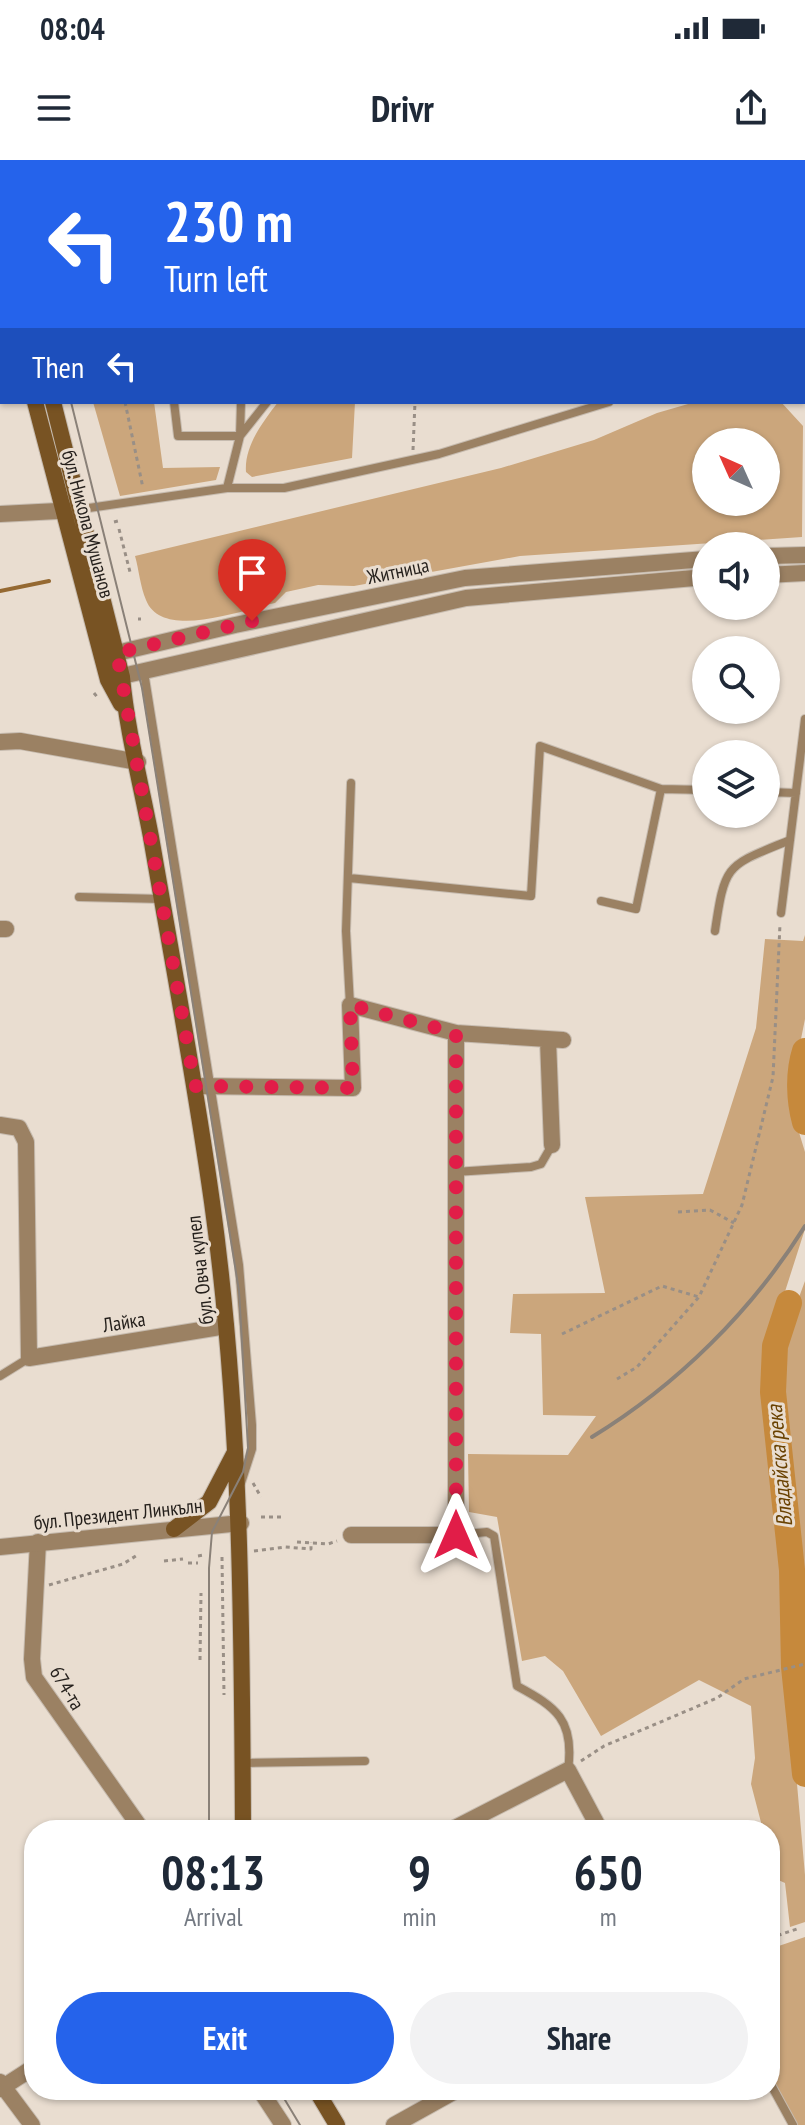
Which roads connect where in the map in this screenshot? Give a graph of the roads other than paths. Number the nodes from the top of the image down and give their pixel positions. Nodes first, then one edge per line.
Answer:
1 (36, 404) edge
2 (54, 404) edge
3 (174, 404) edge
4 (241, 404) edge
5 (265, 404) edge
6 (602, 404) edge
7 (240, 436) junction
8 (227, 488) junction
9 (82, 509) junction
10 (64, 510) junction
11 (0, 514) edge
12 (805, 555) edge
13 (780, 556) edge
14 (692, 560) edge
15 (805, 573) edge
16 (780, 574) edge
17 (692, 578) edge
18 (110, 654) junction
19 (144, 672) junction
20 (115, 678) junction
21 (805, 719) edge
22 (0, 742) edge
23 (138, 762) junction
24 (351, 783) dead end
25 (661, 789) junction
26 (692, 790) edge
27 (780, 792) edge
28 (796, 793) junction
29 (790, 840) junction
30 (349, 878) junction
31 (79, 897) dead end
32 (162, 899) junction
33 (601, 901) dead end
34 (781, 913) road end
35 (715, 931) dead end
36 (350, 1005) junction
37 (456, 1033) junction
38 (202, 1086) junction
39 (0, 1125) edge
40 (552, 1145) joint
41 (454, 1172) junction
42 (226, 1326) junction
43 (29, 1358) junction
44 (0, 1376) edge
45 (235, 1453) junction
46 (238, 1487) junction
47 (241, 1523) junction
48 (174, 1529) junction
49 (351, 1535) dead end
50 (456, 1535) junction
51 (38, 1542) junction
52 (0, 1547) edge
53 (365, 1761) dead end
54 (243, 1763) junction
55 (568, 1770) junction
56 (135, 1820) edge
57 (243, 1820) edge
58 (470, 1820) edge
59 (595, 1820) edge
60 (24, 2073) edge
61 (1, 2086) edge
62 (267, 2100) edge
63 (322, 2100) edge
64 (439, 2100) edge
65 (779, 2100) edge
66 (32, 2125) edge
67 (283, 2125) edge
68 (337, 2125) edge
69 (394, 2125) edge
70 (793, 2125) edge

1 - 10 main road, бул. Никола Мушанов
2 - 9 main road, бул. Никола Мушанов
3 - 7 lane
4 - 7 lane
5 - 7 lane
6 - 8 lane
7 - 8 lane
8 - 9 lane
9 - 10 street
9 - 18 main road, бул. Никола Мушанов
10 - 11 street
10 - 18 main road, бул. Никола Мушанов
12 - 13 street
14 - 18 street, Житница
15 - 16 street
17 - 19 street, Житница
18 - 20 main road, бул. Овча купел
19 - 20 street, Житница
19 - 38 lane
20 - 23 main road, бул. Овча купел
21 - 28 lane
22 - 23 street
23 - 32 main road, бул. Овча купел
24 - 30 lane
25 - 26 lane
25 - 30 lane
25 - 33 lane
27 - 28 lane
28 - 29 lane
29 - 34 lane
29 - 35 lane
30 - 36 lane
31 - 32 lane
32 - 38 main road, бул. Овча купел
36 - 37 street
36 - 38 street
37 - 40 street
37 - 41 street
38 - 42 main road, бул. Овча купел
38 - 46 lane
39 - 43 street
40 - 41 lane
41 - 50 street
42 - 43 street, Лайка
42 - 45 main road, бул. Овча купел
43 - 44 lane
45 - 46 main road, бул. Овча купел
45 - 48 main road
46 - 47 main road, бул. Овча купел
47 - 48 street, бул. Президент Линкълн
47 - 54 main road, бул. Овча купел
48 - 51 street, бул. Президент Линкълн
49 - 50 street
50 - 55 lane
51 - 52 street, бул. Президент Линкълн
51 - 56 street, 674-та
53 - 54 lane
54 - 57 main road, бул. Овча купел
55 - 58 street
55 - 59 street
60 - 61 street
61 - 66 street
62 - 67 street
63 - 68 main road
64 - 69 street
65 - 70 lane

